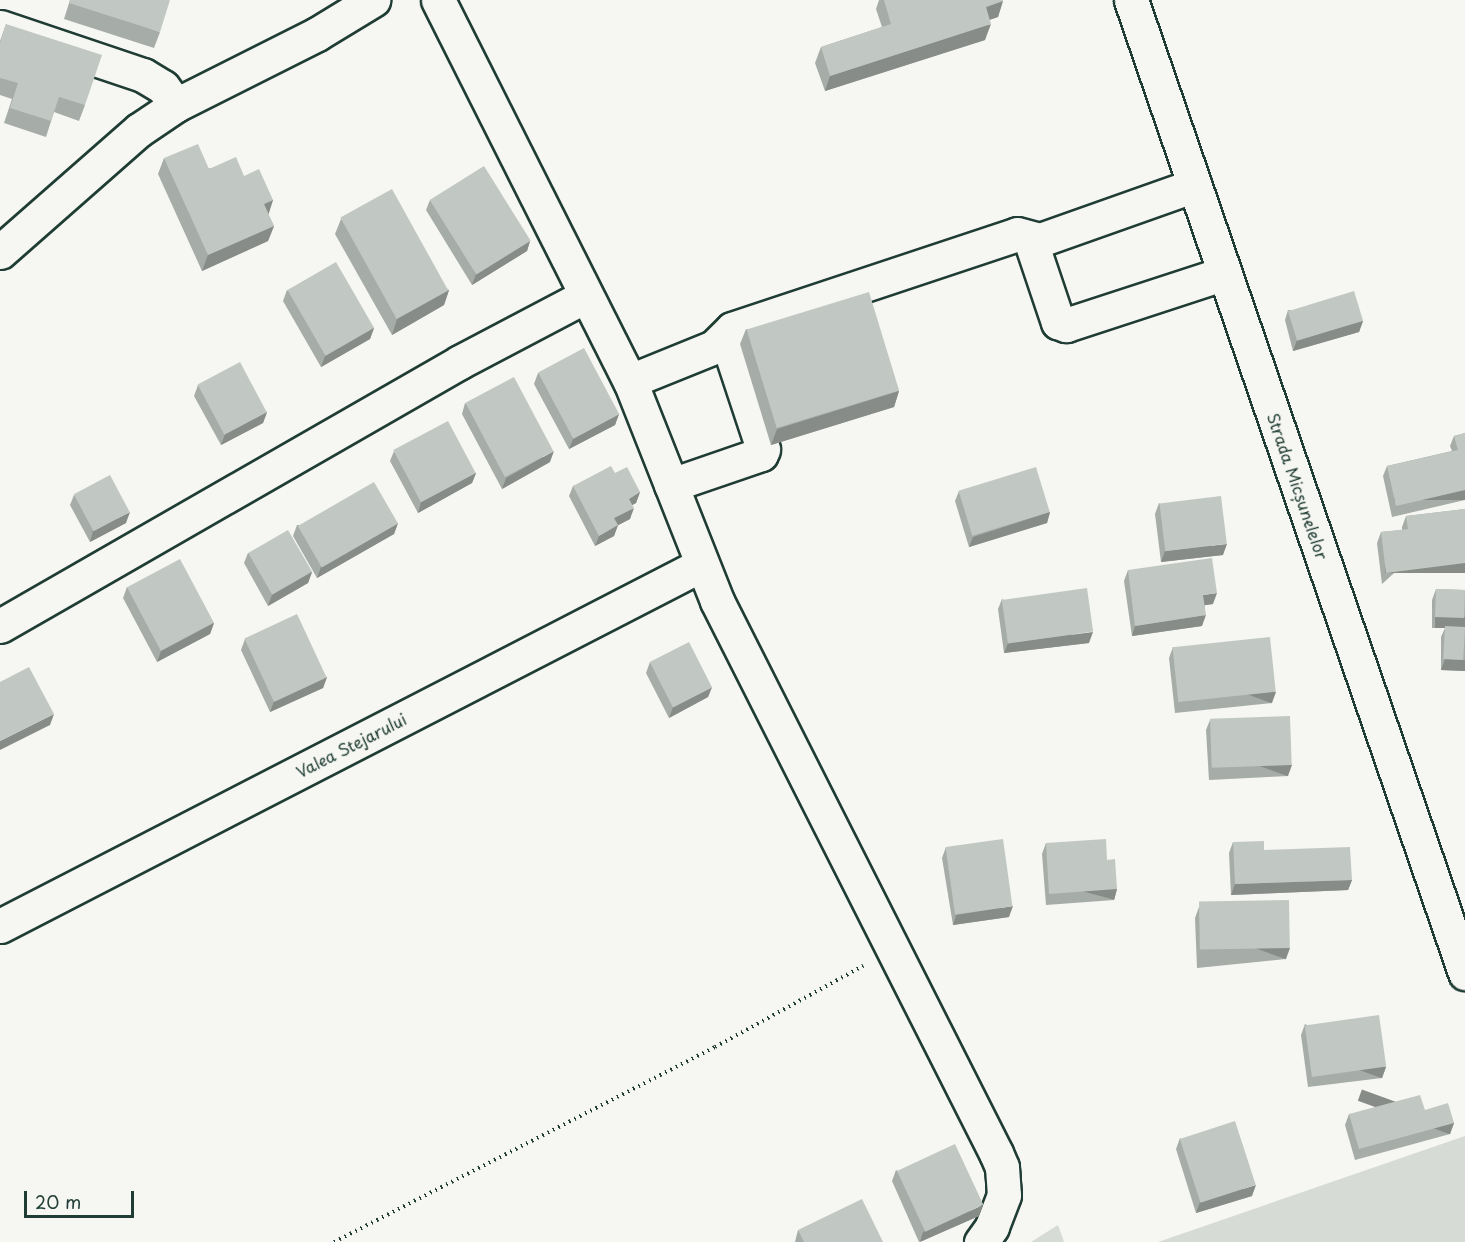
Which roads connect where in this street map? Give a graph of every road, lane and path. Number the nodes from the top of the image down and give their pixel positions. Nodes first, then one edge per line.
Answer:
1 (373, 0) edge
2 (438, 0) edge
3 (1131, 0) edge
4 (0, 27) edge
5 (176, 105) junction
6 (1195, 185) junction
7 (1030, 239) junction
8 (0, 252) edge
9 (1225, 273) junction
10 (585, 296) junction
11 (726, 337) junction
12 (630, 381) junction
13 (671, 485) junction
14 (701, 565) junction
15 (0, 626) edge
16 (0, 926) edge
17 (891, 950) junction
18 (1465, 973) edge
19 (334, 1242) edge
20 (981, 1242) edge

1 - 5 street
2 - 10 street
3 - 6 street, Strada Micșunelelor
4 - 5 street
5 - 8 street
6 - 7 street
6 - 9 street, Strada Micșunelelor
7 - 9 street
7 - 11 street
9 - 18 street, Strada Micșunelelor
10 - 12 street
10 - 15 street
11 - 12 street
11 - 13 street
12 - 13 street
13 - 14 street
14 - 16 street, Valea Stejarului
14 - 17 street
17 - 19 path
17 - 20 street

